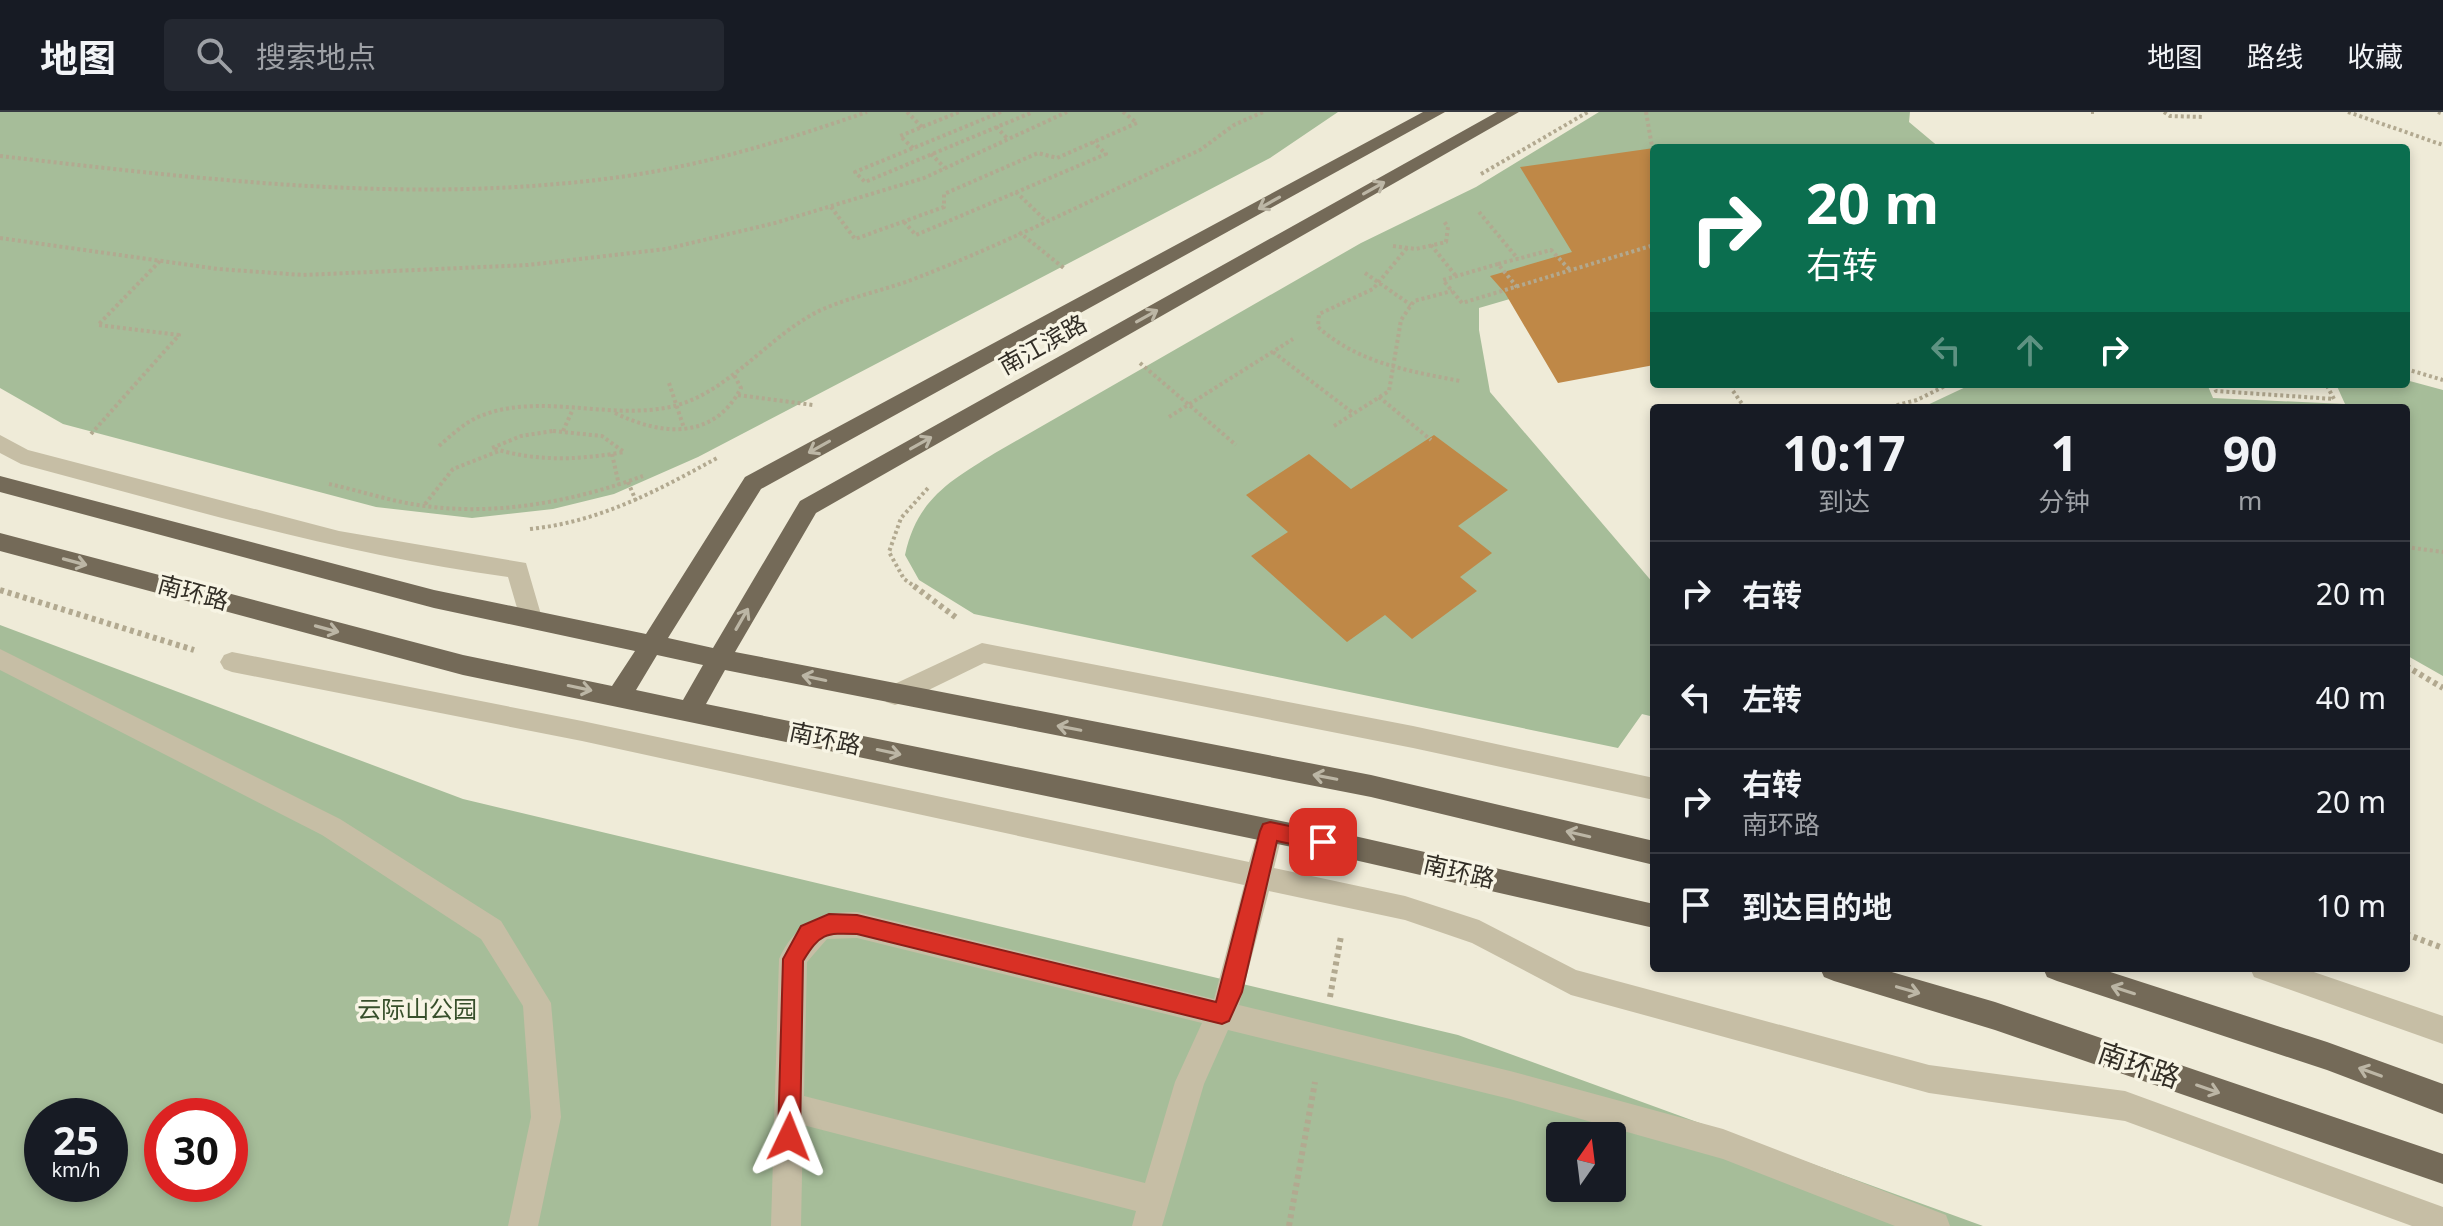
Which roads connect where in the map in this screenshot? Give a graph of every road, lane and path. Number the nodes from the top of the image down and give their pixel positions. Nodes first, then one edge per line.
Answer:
1 (867, 112) edge
2 (907, 112) edge
3 (959, 112) edge
4 (978, 112) edge
5 (1001, 112) edge
6 (1033, 112) edge
7 (1067, 112) edge
8 (1123, 112) edge
9 (1263, 112) edge
10 (1436, 112) edge
11 (1510, 112) edge
12 (1588, 112) edge
13 (1646, 112) edge
14 (2091, 112) edge
15 (2097, 112) edge
16 (2164, 112) edge
17 (2348, 112) edge
18 (952, 113) edge
19 (2203, 117) dead end
20 (985, 118) junction
21 (922, 127) junction
22 (996, 127) junction
23 (1008, 139) junction
24 (1093, 142) junction
25 (1652, 144) edge
26 (2443, 145) edge
27 (913, 148) junction
28 (931, 154) junction
29 (0, 156) edge
30 (945, 168) junction
31 (1478, 176) dead end
32 (1016, 192) junction
33 (831, 207) junction
34 (1479, 212) dead end
35 (1045, 220) junction
36 (1443, 220) dead end
37 (904, 222) junction
38 (1019, 232) junction
39 (0, 238) edge
40 (1431, 245) junction
41 (1393, 246) dead end
42 (1650, 246) edge
43 (1407, 248) junction
44 (1518, 259) junction
45 (160, 261) junction
46 (1498, 264) junction
47 (1570, 270) junction
48 (1365, 273) dead end
49 (1070, 274) dead end
50 (1456, 276) junction
51 (1378, 283) junction
52 (1517, 287) junction
53 (1452, 291) junction
54 (1411, 305) junction
55 (1293, 339) dead end
56 (1149, 352) dead end
57 (1273, 352) junction
58 (1393, 367) junction
59 (2410, 370) edge
60 (733, 373) junction
61 (2443, 380) edge
62 (1460, 381) dead end
63 (669, 383) dead end
64 (1941, 388) edge
65 (2215, 388) edge
66 (2328, 388) edge
67 (1733, 391) dead end
68 (738, 395) junction
69 (1379, 397) junction
70 (678, 404) junction
71 (1742, 404) edge
72 (1901, 404) edge
73 (1189, 405) junction
74 (573, 409) junction
75 (614, 412) junction
76 (805, 413) dead end
77 (1353, 413) junction
78 (1169, 417) dead end
79 (1334, 426) dead end
80 (684, 428) junction
81 (563, 431) junction
82 (89, 436) dead end
83 (1431, 440) dead end
84 (0, 443) edge
85 (1236, 445) dead end
86 (439, 446) dead end
87 (500, 451) junction
88 (612, 454) junction
89 (720, 457) dead end
90 (643, 476) dead end
91 (628, 482) junction
92 (933, 483) dead end
93 (0, 484) edge
94 (329, 484) dead end
95 (619, 485) junction
96 (636, 501) junction
97 (425, 505) junction
98 (521, 530) dead end
99 (0, 542) edge
100 (2410, 548) edge
101 (2443, 552) edge
102 (530, 618) junction
103 (960, 620) dead end
104 (652, 644) junction
105 (720, 658) junction
106 (0, 659) edge
107 (232, 662) dead end
108 (2410, 668) edge
109 (2443, 681) edge
110 (2435, 683) junction
111 (2443, 688) edge
112 (895, 695) junction
113 (619, 696) junction
114 (689, 711) junction
115 (1650, 788) edge
116 (1270, 831) junction
117 (1650, 852) edge
118 (1259, 875) junction
119 (1650, 915) edge
120 (2410, 936) edge
121 (2443, 948) edge
122 (1847, 972) edge
123 (2069, 972) edge
124 (2276, 972) edge
125 (1222, 1014) junction
126 (2443, 1030) edge
127 (2443, 1099) edge
128 (790, 1107) junction
129 (2443, 1169) edge
130 (1151, 1214) edge
131 (2443, 1222) edge
132 (523, 1226) edge
133 (786, 1226) edge
134 (1935, 1226) edge

1 - 29 path
2 - 21 path
3 - 18 path
4 - 20 path
5 - 20 path
6 - 22 path
7 - 23 path
8 - 24 path
9 - 35 path
10 -> 104 main road, 南江滨路
105 -> 11 main road, 南江滨路
12 - 31 path
13 - 25 path
14 - 15 path
16 - 19 path
17 - 26 path
18 - 21 path
20 - 27 path
21 - 27 path
22 - 23 path
22 - 28 path
23 - 30 path
24 - 32 path
24 - 37 path
27 - 28 path
28 - 30 path
30 - 33 path
32 - 35 path
32 - 37 path
33 - 37 path
33 - 45 path
34 - 44 path
35 - 38 path
36 - 40 path
38 - 49 path
38 - 60 path
39 - 45 path
40 - 43 path
40 - 50 path
41 - 43 path
42 - 47 path
43 - 51 path
44 - 46 path
44 - 47 path
45 - 82 path
46 - 50 path
46 - 52 path
47 - 52 path
48 - 51 path
50 - 53 path
51 - 54 path
51 - 58 path
52 - 53 path
53 - 54 path
54 - 58 path
55 - 57 path
56 - 73 path
57 - 73 path
57 - 77 path
58 - 62 path
58 - 69 path
59 - 61 path
60 - 68 path
60 - 70 path
63 - 70 path
64 - 72 path
65 - 66 path
67 - 71 path
68 - 76 path
68 - 80 path
69 - 77 path
69 - 83 path
70 - 75 path
70 - 80 path
73 - 78 path
73 - 85 path
74 - 75 path
74 - 81 path
74 - 86 path
75 - 80 path
77 - 79 path
81 - 87 path
81 - 88 path
84 - 102 street
87 - 88 path
87 - 97 path
88 - 95 path
89 - 96 path
90 - 91 path
91 - 95 path
91 - 96 path
92 - 103 path
93 - 102 main road
94 - 97 path
95 - 97 path
96 - 98 path
99 -> 113 main road, 南环路
100 - 101 path
102 - 104 main road
104 - 105 main road
104 - 113 main road, 南江滨路
112 -> 105 main road
105 - 114 main road, 南江滨路
106 - 132 street
107 - 118 street
108 - 110 path
109 - 110 path
110 - 111 path
112 - 115 street
117 -> 112 main road
113 - 114 main road, 南环路
114 -> 116 main road, 南环路
116 - 118 street
116 - 119 main road, 南环路
118 - 125 street
118 - 131 street
120 - 121 path
122 -> 129 main road, 南环路
127 -> 123 main road
124 - 126 street
125 - 128 street
125 - 130 street
125 - 134 street
128 - 130 street
128 - 133 street

